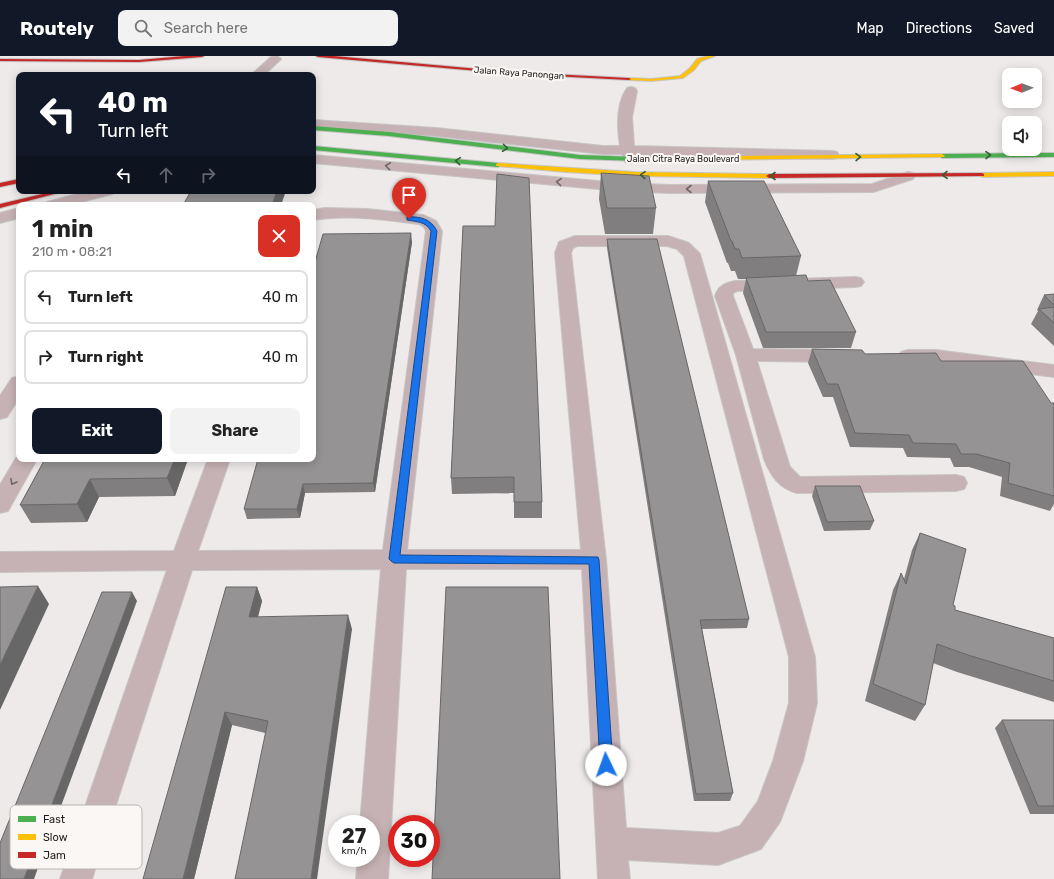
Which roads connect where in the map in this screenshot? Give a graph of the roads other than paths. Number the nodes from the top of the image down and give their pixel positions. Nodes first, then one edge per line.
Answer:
1 (202, 56) edge
2 (318, 56) edge
3 (713, 56) edge
4 (699, 58) edge
5 (4, 59) edge
6 (275, 59) dead end
7 (260, 72) edge
8 (631, 91) dead end
9 (316, 124) edge
10 (316, 128) edge
11 (434, 135) junction
12 (316, 148) edge
13 (629, 155) junction
14 (1054, 155) edge
15 (839, 157) joint
16 (316, 159) edge
17 (411, 162) junction
18 (1054, 174) edge
19 (908, 176) joint
20 (16, 182) edge
21 (0, 185) edge
22 (68, 194) edge
23 (23, 202) edge
24 (56, 202) edge
25 (16, 203) edge
26 (0, 206) edge
27 (16, 214) edge
28 (316, 214) edge
29 (0, 218) edge
30 (855, 282) dead end
31 (746, 355) junction
32 (856, 356) edge
33 (888, 356) edge
34 (1054, 371) edge
35 (16, 387) edge
36 (0, 412) edge
37 (24, 462) edge
38 (218, 462) edge
39 (956, 482) dead end
40 (0, 505) edge
41 (394, 559) junction
42 (594, 560) junction
43 (0, 562) edge
44 (182, 562) junction
45 (101, 805) edge
46 (611, 843) junction
47 (79, 869) edge
48 (76, 879) edge
49 (372, 879) edge
50 (614, 879) edge

1 - 5 street
2 - 4 street, Jalan Raya Panongan
3 - 4 street, Jalan Raya Panongan
6 - 7 street
8 - 13 street
9 - 11 street
10 - 11 street
11 -> 13 street
12 - 17 street
13 - 15 street
15 -> 14 street
17 -> 16 street
19 -> 17 street
18 -> 19 street
20 - 21 street
22 - 23 street
22 - 24 street
25 - 26 street
27 - 29 street
28 - 41 street
30 - 31 street
31 - 32 street
31 - 39 street
33 - 34 street
35 - 36 street
37 -> 40 street
38 - 44 street
41 - 42 street
41 - 44 street
41 - 49 street
42 - 46 street
42 - 46 street
43 - 44 street
44 - 45 street
46 - 50 street
47 - 48 street

